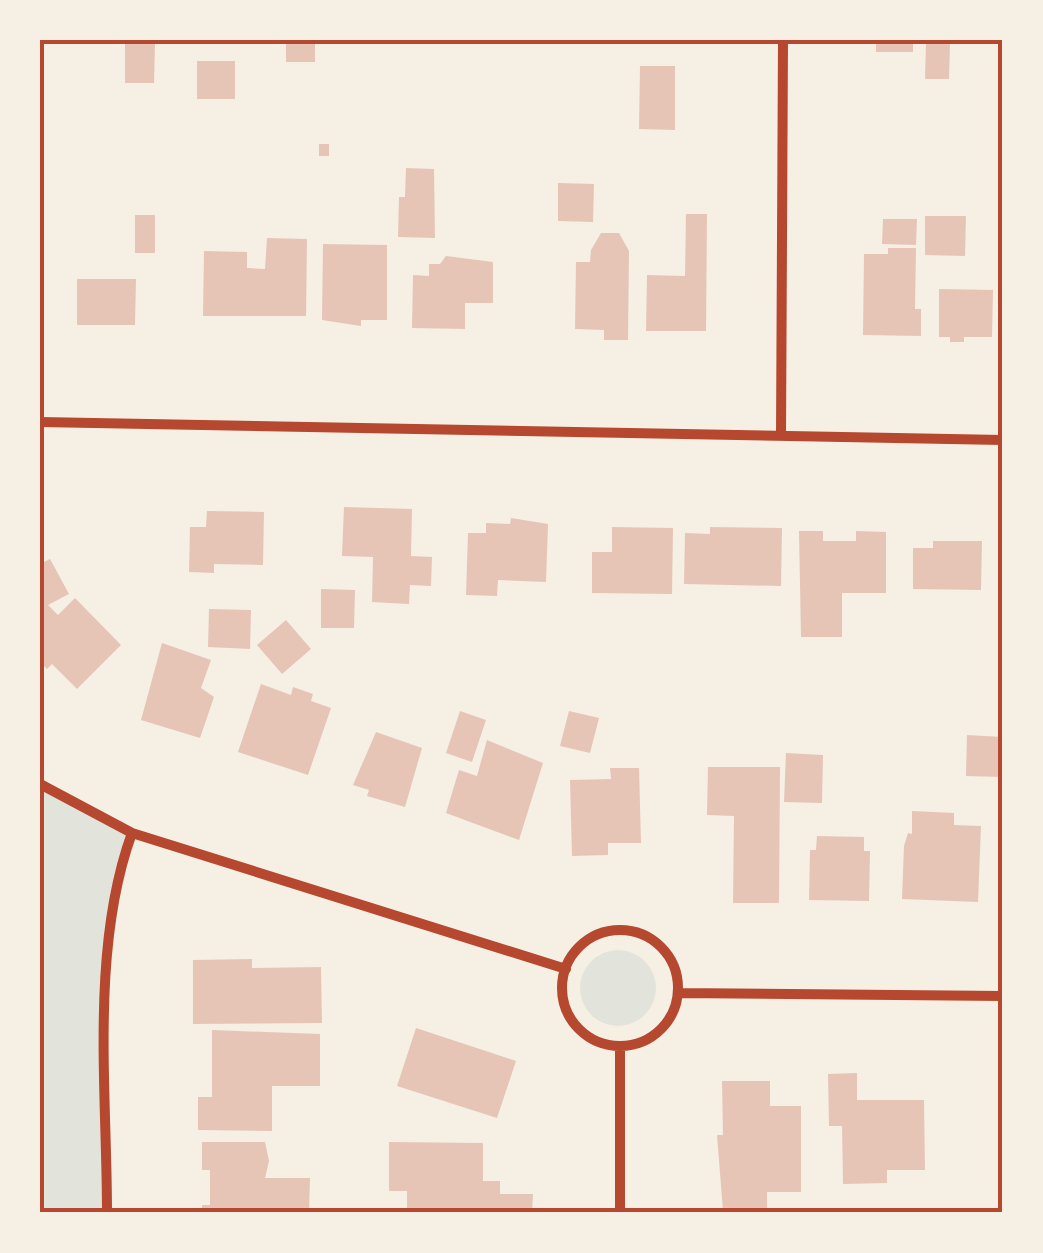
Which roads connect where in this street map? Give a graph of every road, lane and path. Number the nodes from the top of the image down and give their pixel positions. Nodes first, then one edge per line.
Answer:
1 (783, 40) edge
2 (40, 422) edge
3 (781, 436) junction
4 (1003, 440) edge
5 (40, 784) edge
6 (132, 833) junction
7 (566, 969) junction
8 (678, 993) junction
9 (1003, 996) edge
10 (620, 1046) junction
11 (107, 1213) edge
12 (620, 1213) edge

1 - 3 street
2 - 3 street
3 - 4 street
5 - 6 street
6 - 7 street
6 - 11 street
7 - 8 street
7 - 10 street
8 - 9 street
8 - 10 street
10 - 12 street

